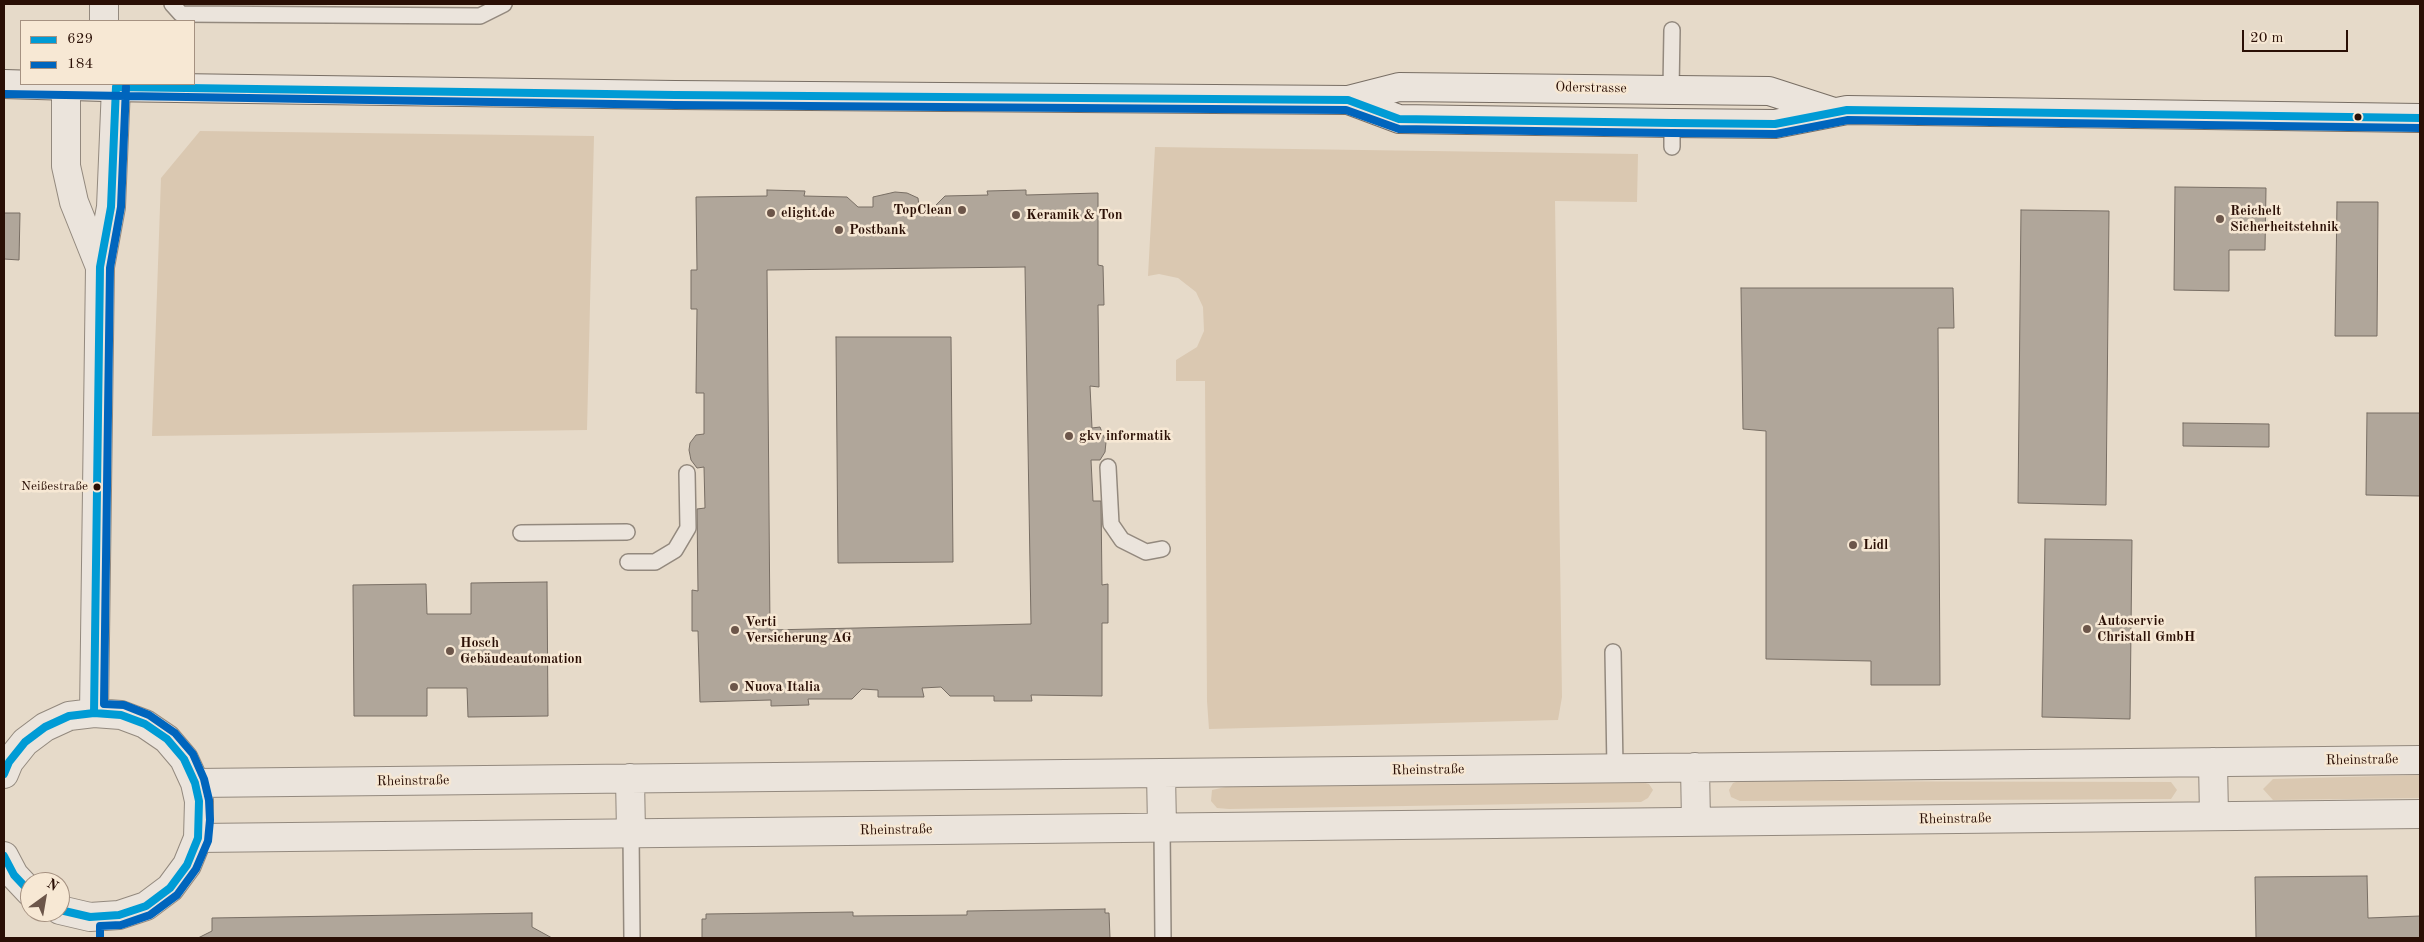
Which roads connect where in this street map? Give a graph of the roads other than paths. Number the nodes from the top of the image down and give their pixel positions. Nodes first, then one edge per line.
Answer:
1 (104, 4) edge
2 (172, 4) edge
3 (504, 4) edge
4 (104, 20) edge
5 (1672, 30) dead end
6 (4, 84) edge
7 (20, 85) edge
8 (35, 85) edge
9 (66, 86) junction
10 (108, 86) edge
11 (1671, 89) junction
12 (1348, 100) junction
13 (1832, 111) junction
14 (2420, 118) edge
15 (100, 267) junction
16 (1108, 467) dead end
17 (687, 473) dead end
18 (627, 532) dead end
19 (521, 533) dead end
20 (1162, 549) dead end
21 (628, 562) dead end
22 (1613, 652) dead end
23 (94, 712) junction
24 (2420, 760) edge
25 (2213, 762) junction
26 (1695, 767) junction
27 (1615, 768) junction
28 (1161, 773) junction
29 (4, 774) edge
30 (630, 778) junction
31 (195, 783) junction
32 (2420, 814) edge
33 (2214, 816) junction
34 (1696, 822) junction
35 (1162, 827) junction
36 (631, 833) junction
37 (198, 838) junction
38 (4, 856) edge
39 (20, 881) edge
40 (70, 916) edge
41 (90, 928) edge
42 (632, 938) edge
43 (1163, 938) edge

1 - 4 street
2 - 3 lane
5 - 11 lane
6 - 7 street
8 - 9 street
9 - 10 street
9 - 15 street
10 - 12 street
10 - 15 street
11 - 12 street, Oderstrasse
11 - 13 street, Oderstrasse
12 - 13 street
13 - 14 street
15 - 23 street
16 - 20 lane
17 - 21 lane
18 - 19 lane
22 - 27 lane
23 - 29 street
23 - 31 street
24 - 25 street, Rheinstraße
25 - 26 street, Rheinstraße
25 - 33 street
26 - 27 street, Rheinstraße
26 - 34 street
27 - 28 street, Rheinstraße
28 - 30 street, Rheinstraße
28 - 35 street
30 - 31 street, Rheinstraße
30 - 36 street
31 - 37 street
32 - 33 street, Rheinstraße
33 - 34 street, Rheinstraße
34 - 35 street, Rheinstraße
35 - 36 street, Rheinstraße
35 - 43 lane
36 - 37 street, Rheinstraße
36 - 42 lane
37 - 41 street
38 - 39 street
40 - 41 street

